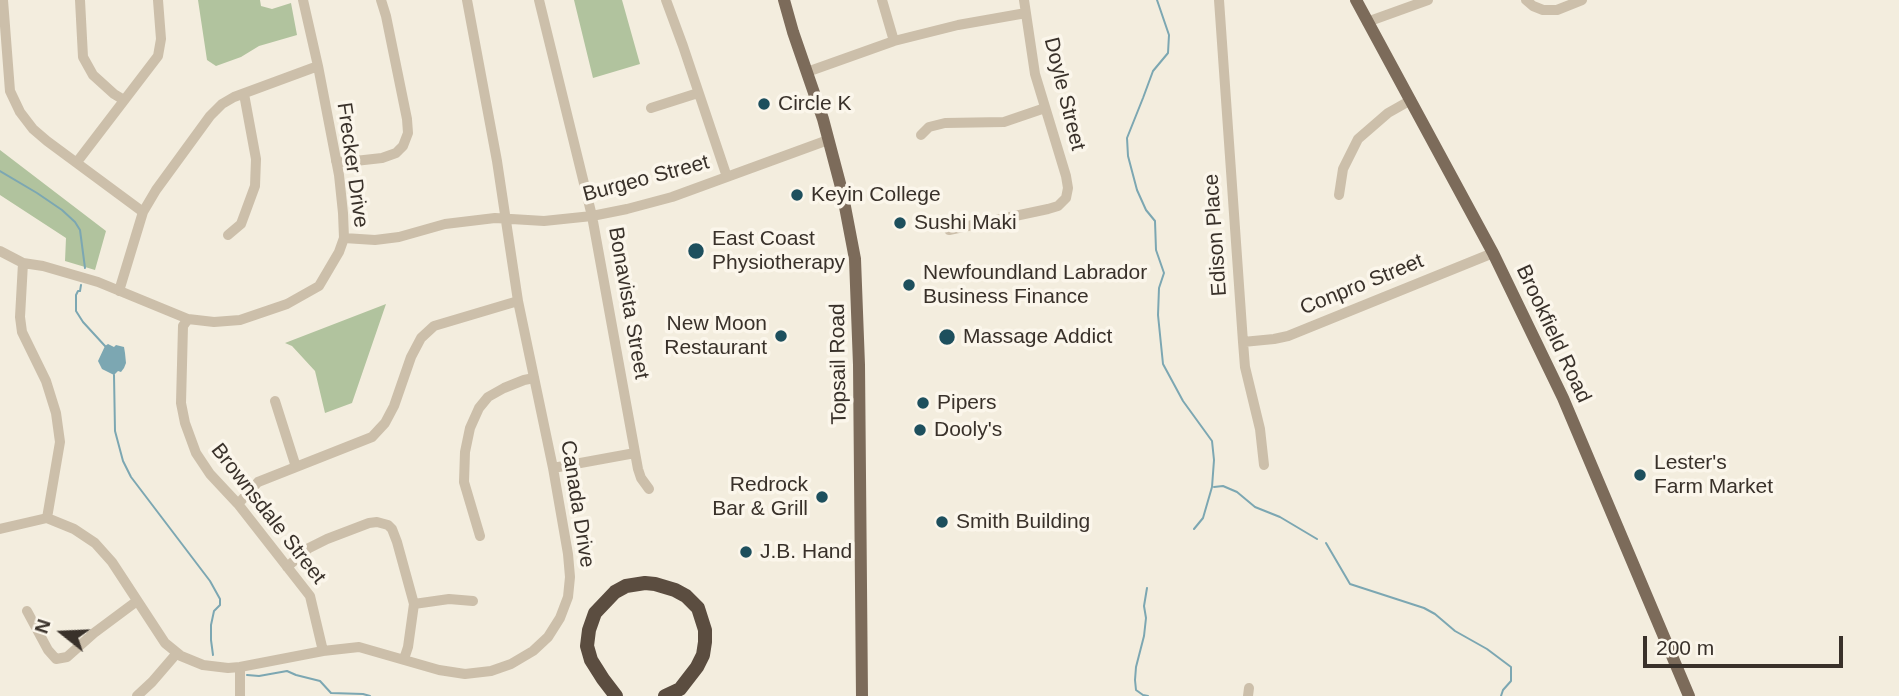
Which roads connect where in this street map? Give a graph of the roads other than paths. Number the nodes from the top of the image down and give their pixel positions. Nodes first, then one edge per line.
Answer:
1 (3, 0) edge
2 (80, 0) edge
3 (158, 0) edge
4 (303, 0) edge
5 (381, 0) edge
6 (467, 0) edge
7 (539, 0) edge
8 (666, 0) edge
9 (784, 0) edge
10 (882, 0) edge
11 (1024, 0) edge
12 (1219, 0) edge
13 (1356, 0) edge
14 (1428, 0) edge
15 (1526, 0) edge
16 (1582, 0) edge
17 (1026, 13) junction
18 (1367, 22) junction
19 (894, 41) junction
20 (4, 65) edge
21 (318, 66) junction
22 (807, 72) junction
23 (698, 93) junction
24 (244, 94) junction
25 (124, 100) junction
26 (1411, 100) junction
27 (1045, 107) junction
28 (651, 108) dead end
29 (921, 135) dead end
30 (828, 140) junction
31 (336, 161) junction
32 (77, 162) junction
33 (727, 177) junction
34 (1339, 195) dead end
35 (144, 212) junction
36 (592, 216) junction
37 (506, 220) junction
38 (949, 230) dead end
39 (228, 235) dead end
40 (344, 238) junction
41 (0, 251) edge
42 (1493, 253) junction
43 (23, 263) junction
44 (119, 291) junction
45 (518, 301) junction
46 (187, 319) junction
47 (1243, 342) junction
48 (534, 378) junction
49 (275, 401) dead end
50 (635, 453) junction
51 (1264, 465) dead end
52 (296, 467) junction
53 (553, 468) junction
54 (649, 489) dead end
55 (238, 504) junction
56 (47, 518) junction
57 (0, 529) edge
58 (480, 536) dead end
59 (287, 567) junction
60 (137, 601) junction
61 (473, 601) dead end
62 (414, 604) junction
63 (27, 611) dead end
64 (323, 651) junction
65 (177, 653) junction
66 (404, 659) junction
67 (240, 667) junction
68 (137, 696) edge
69 (240, 696) edge
70 (616, 696) edge
71 (664, 696) edge
72 (862, 696) edge
73 (1689, 696) edge

1 - 20 street
2 - 25 street
3 - 25 street
4 - 21 street, Frecker Drive
5 - 31 street
6 - 37 street, Canada Drive
7 - 36 street, Bonavista Street
8 - 23 street
9 - 22 main road, Topsail Road
10 - 19 street
11 - 17 street, Doyle Street
12 - 47 street, Edison Place
13 - 18 main road, Brookfield Road
14 - 18 street
15 - 16 street
17 - 19 street
17 - 27 street, Doyle Street
18 - 26 main road, Brookfield Road
19 - 22 street
20 - 32 street
21 - 24 street
21 - 31 street, Frecker Drive
22 - 30 main road, Topsail Road
23 - 28 street
23 - 33 street
24 - 35 street
24 - 39 street
25 - 32 street
26 - 34 street
26 - 42 main road, Brookfield Road
27 - 29 street
27 - 38 street, Doyle Street
30 - 33 street, Burgeo Street
30 - 72 main road, Topsail Road
31 - 40 street, Frecker Drive
32 - 35 street
33 - 36 street, Burgeo Street
35 - 44 street
36 - 37 street, Burgeo Street
36 - 50 street, Bonavista Street
37 - 40 street, Burgeo Street
37 - 45 street, Canada Drive
40 - 46 street, Frecker Drive
41 - 43 street, Frecker Drive
42 - 47 street, Conpro Street
42 - 73 main road, Brookfield Road
43 - 44 street, Frecker Drive
43 - 56 street
44 - 46 street, Frecker Drive
45 - 48 street, Canada Drive
45 - 52 street
46 - 55 street, Brownsdale Street
47 - 51 street, Edison Place
48 - 53 street, Canada Drive
48 - 58 street
49 - 52 street
50 - 53 street
50 - 54 street, Bonavista Street
52 - 55 street
53 - 66 street, Canada Drive
55 - 59 street, Brownsdale Street
56 - 57 street
56 - 60 street, Canada Drive
59 - 62 street
59 - 64 street, Brownsdale Street
60 - 63 street
60 - 65 street, Canada Drive
61 - 62 street
62 - 66 street
64 - 66 street, Canada Drive
64 - 67 street, Canada Drive
65 - 67 street, Canada Drive
65 - 68 street
67 - 69 street
70 - 71 highway

